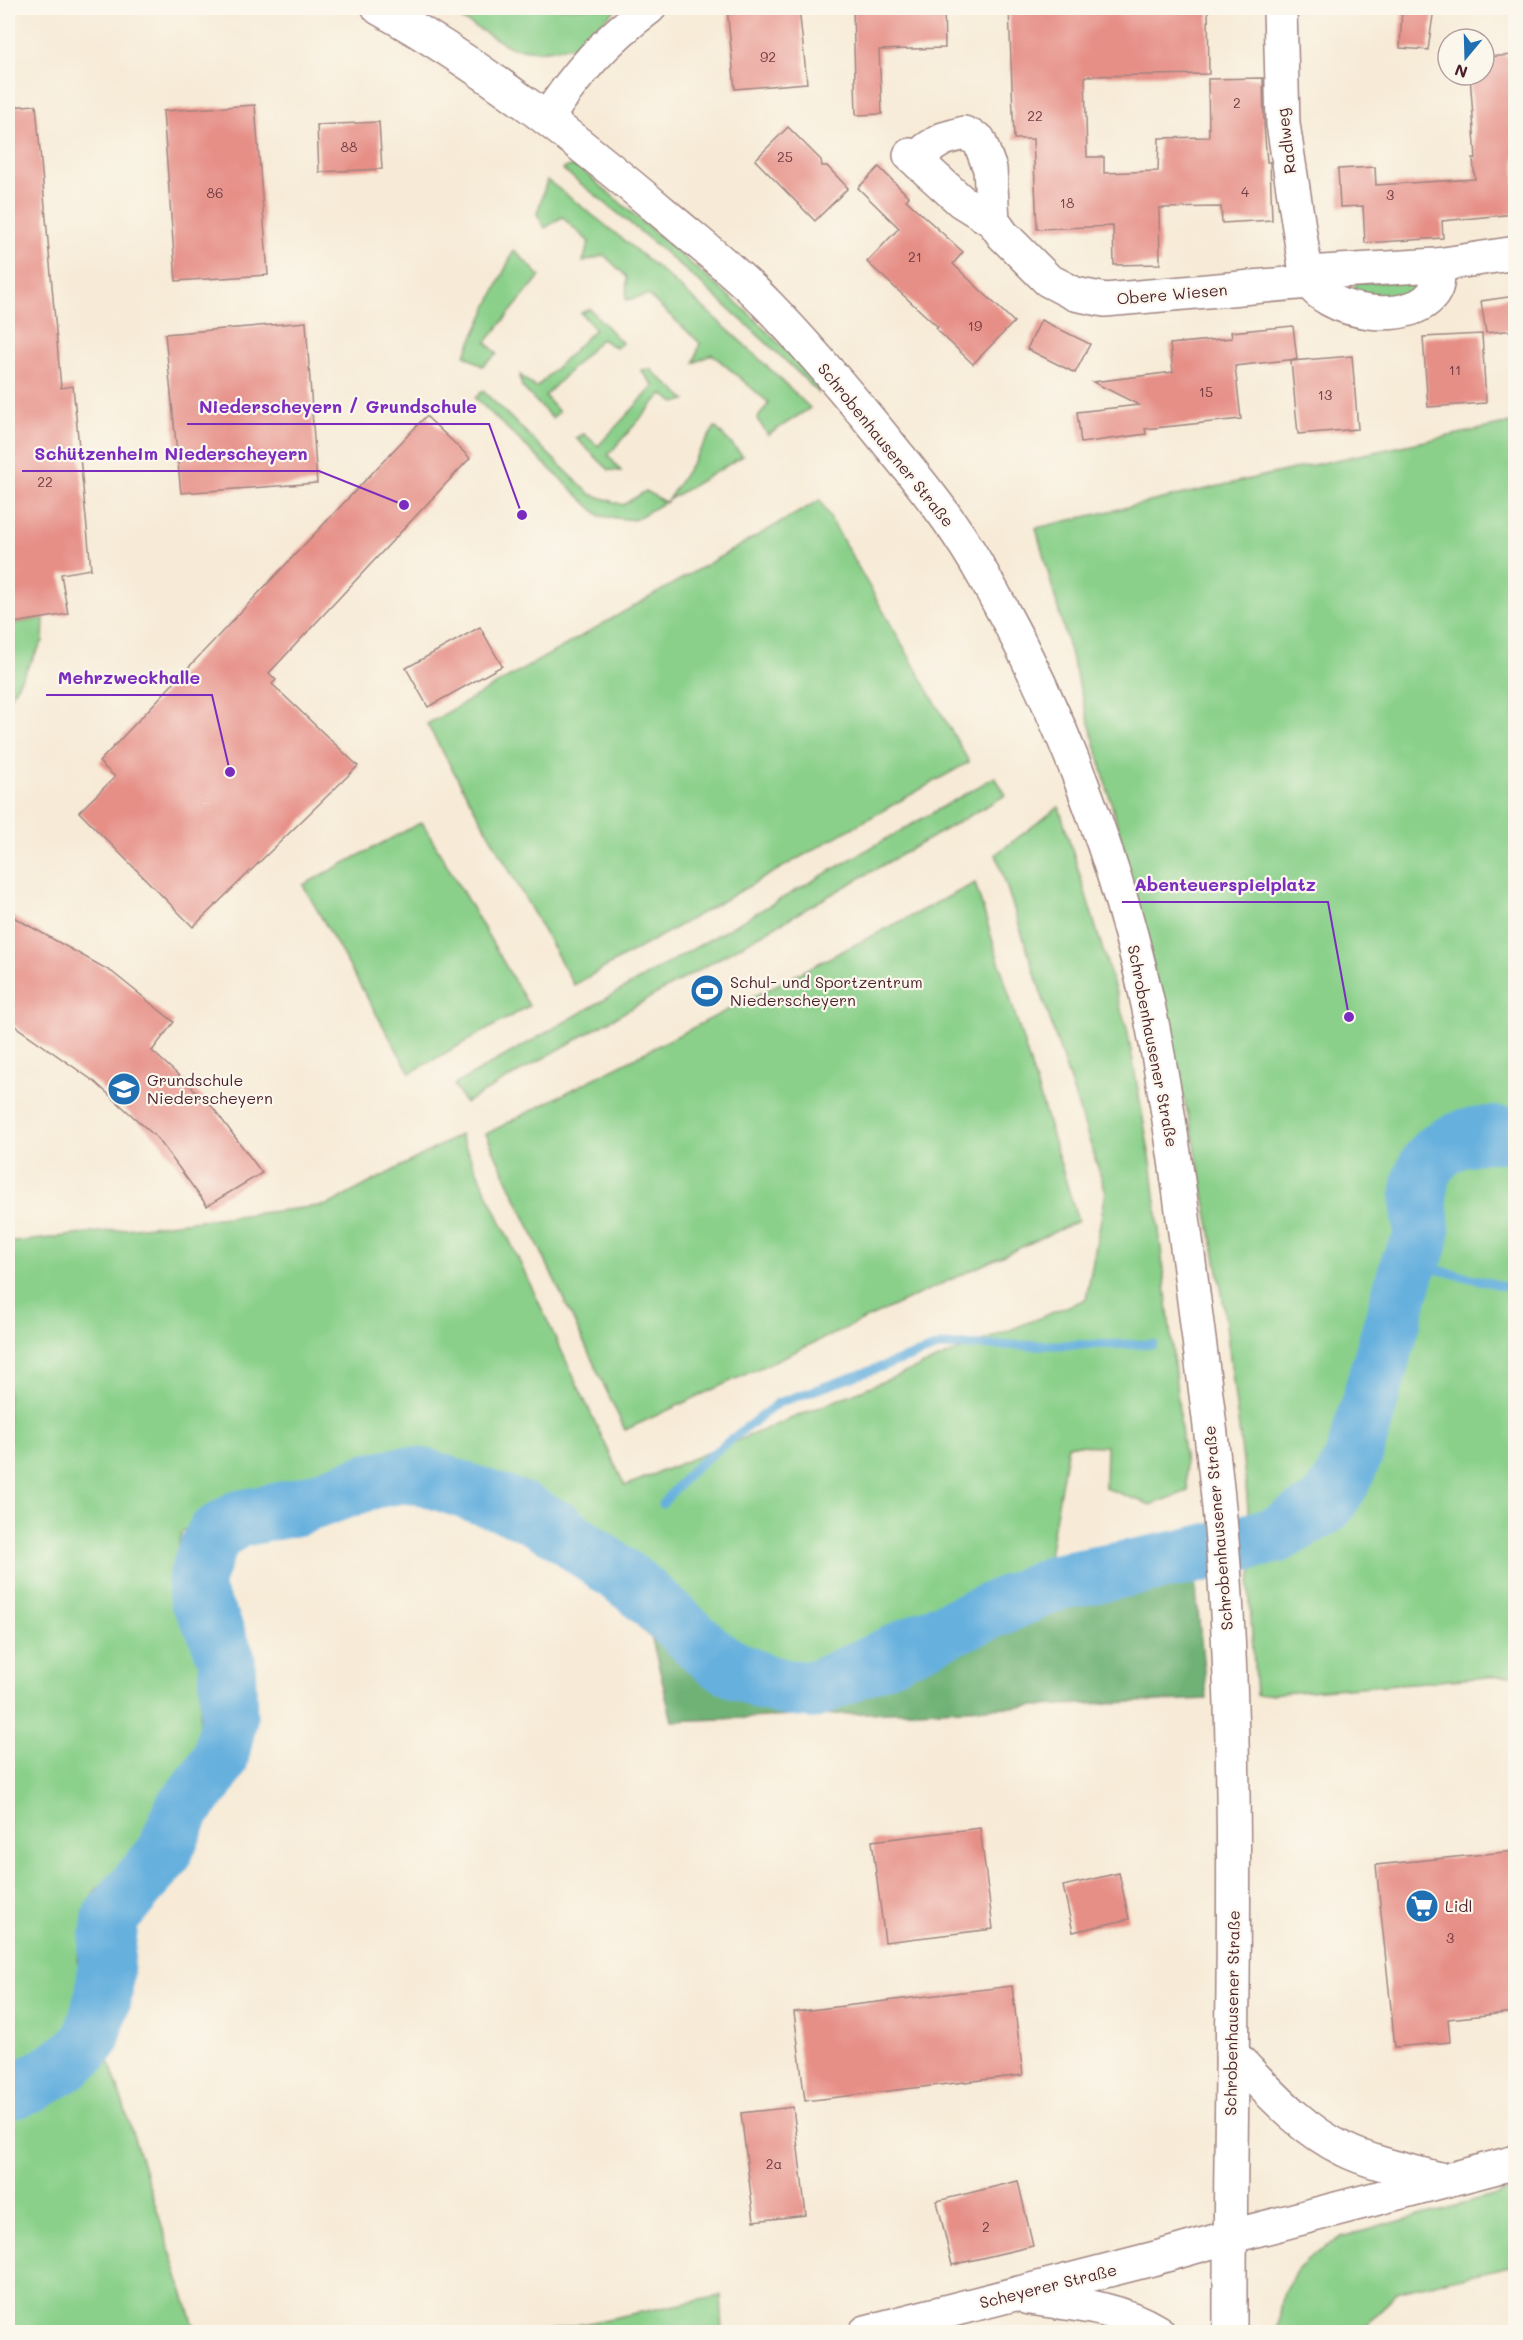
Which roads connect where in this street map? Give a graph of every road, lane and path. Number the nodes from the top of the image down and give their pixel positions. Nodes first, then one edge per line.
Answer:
1 (379, 8) edge
2 (649, 8) edge
3 (1280, 8) edge
4 (547, 119) junction
5 (993, 221) junction
6 (1515, 254) edge
7 (1437, 265) junction
8 (1307, 278) junction
9 (1232, 2054) junction
10 (1515, 2162) edge
11 (1444, 2181) junction
12 (1229, 2237) junction
13 (1009, 2296) junction
14 (866, 2332) edge
15 (1158, 2332) edge
16 (1230, 2332) edge

1 - 4 main road, Schrobenhausener Straße
2 - 4 main road
3 - 8 main road, Radlweg
4 - 9 main road, Schrobenhausener Straße
5 - 5 main road, Obere Wiesen
5 - 8 main road, Obere Wiesen
6 - 7 main road, Obere Wiesen
7 - 8 main road, Obere Wiesen
7 - 8 main road
9 - 11 main road
9 - 12 main road, Schrobenhausener Straße
10 - 11 main road, Scheyerer Straße
11 - 12 main road, Scheyerer Straße
12 - 13 main road, Scheyerer Straße
12 - 16 main road, Schrobenhausener Straße
13 - 14 main road, Scheyerer Straße
13 - 15 main road

